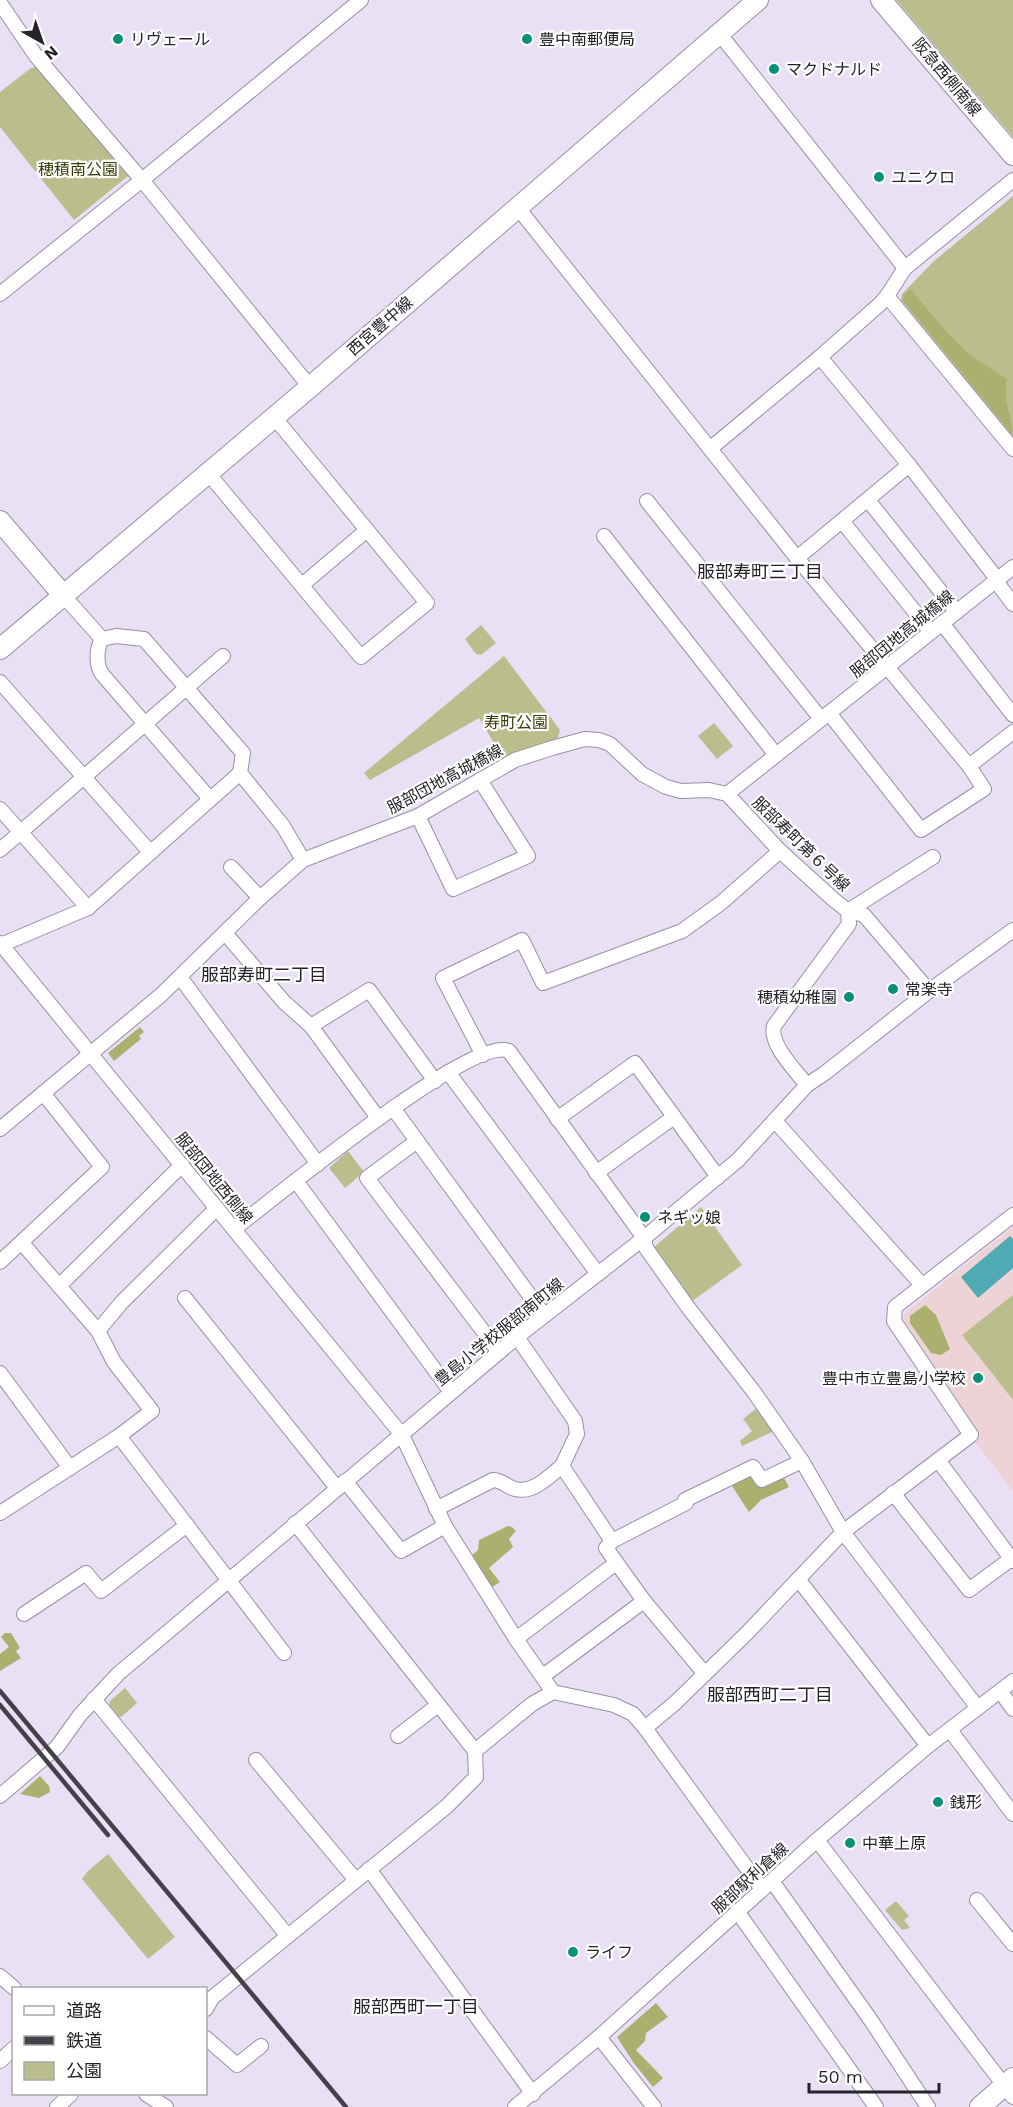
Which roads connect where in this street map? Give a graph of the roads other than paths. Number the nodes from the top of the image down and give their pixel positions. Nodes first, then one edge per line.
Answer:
1 (361, 0) edge
2 (758, 0) edge
3 (881, 0) edge
4 (0, 3) edge
5 (719, 33) junction
6 (1013, 155) edge
7 (142, 180) junction
8 (1013, 180) edge
9 (518, 208) junction
10 (905, 268) junction
11 (0, 294) edge
12 (887, 296) junction
13 (820, 357) junction
14 (310, 387) junction
15 (274, 417) junction
16 (711, 448) junction
17 (1013, 449) edge
18 (909, 465) junction
19 (208, 473) junction
20 (868, 500) junction
21 (647, 501) dead end
22 (0, 521) edge
23 (842, 521) junction
24 (367, 530) junction
25 (604, 536) dead end
26 (797, 558) junction
27 (1013, 567) edge
28 (997, 579) junction
29 (302, 585) junction
30 (63, 595) junction
31 (1013, 604) edge
32 (957, 612) junction
33 (937, 628) junction
34 (102, 639) junction
35 (0, 649) edge
36 (223, 656) dead end
37 (888, 666) junction
38 (0, 682) edge
39 (186, 688) junction
40 (1013, 715) edge
41 (825, 716) junction
42 (145, 724) junction
43 (1013, 732) edge
44 (776, 755) junction
45 (969, 766) junction
46 (240, 773) junction
47 (84, 777) junction
48 (480, 780) junction
49 (727, 794) junction
50 (210, 799) junction
51 (0, 809) edge
52 (418, 816) junction
53 (20, 832) junction
54 (0, 850) edge
55 (780, 851) junction
56 (150, 852) junction
57 (933, 857) dead end
58 (303, 860) junction
59 (231, 867) dead end
60 (260, 898) junction
61 (88, 908) junction
62 (848, 911) junction
63 (1013, 930) edge
64 (225, 933) junction
65 (1, 944) edge
66 (180, 977) junction
67 (928, 991) junction
68 (311, 1026) junction
69 (89, 1053) junction
70 (483, 1055) junction
71 (448, 1072) junction
72 (435, 1081) junction
73 (807, 1085) junction
74 (43, 1093) junction
75 (393, 1108) junction
76 (674, 1117) junction
77 (378, 1118) junction
78 (557, 1119) junction
79 (775, 1121) junction
80 (0, 1129) edge
81 (417, 1141) junction
82 (318, 1164) junction
83 (182, 1165) junction
84 (596, 1173) junction
85 (718, 1177) junction
86 (296, 1181) junction
87 (217, 1208) junction
88 (1013, 1215) edge
89 (234, 1229) junction
90 (644, 1238) junction
91 (22, 1243) junction
92 (0, 1262) edge
93 (598, 1274) junction
94 (922, 1285) junction
95 (59, 1286) junction
96 (185, 1298) dead end
97 (544, 1315) junction
98 (98, 1331) junction
99 (517, 1337) junction
100 (499, 1352) junction
101 (2, 1381) edge
102 (452, 1392) junction
103 (402, 1435) junction
104 (119, 1436) junction
105 (938, 1460) junction
106 (802, 1461) junction
107 (562, 1466) junction
108 (69, 1468) junction
109 (341, 1485) junction
110 (894, 1493) junction
111 (435, 1509) junction
112 (0, 1513) edge
113 (296, 1523) junction
114 (187, 1525) junction
115 (445, 1526) junction
116 (843, 1532) junction
117 (612, 1541) junction
118 (1012, 1560) edge
119 (616, 1563) junction
120 (228, 1580) junction
121 (798, 1580) junction
122 (644, 1601) junction
123 (24, 1614) dead end
124 (516, 1639) junction
125 (284, 1653) dead end
126 (705, 1674) junction
127 (543, 1676) junction
128 (1013, 1682) edge
129 (1000, 1691) junction
130 (553, 1692) junction
131 (94, 1699) junction
132 (438, 1705) junction
133 (978, 1708) junction
134 (1013, 1709) edge
135 (645, 1728) junction
136 (950, 1730) junction
137 (398, 1736) dead end
138 (928, 1746) junction
139 (475, 1751) junction
140 (256, 1760) dead end
141 (0, 1796) edge
142 (1013, 1814) edge
143 (817, 1839) junction
144 (369, 1869) junction
145 (355, 1880) junction
146 (767, 1885) junction
147 (977, 1900) dead end
148 (737, 1911) junction
149 (287, 1935) junction
150 (1013, 1944) edge
151 (0, 1976) edge
152 (12, 1987) edge
153 (209, 2004) edge
154 (599, 2037) junction
155 (207, 2039) edge
156 (261, 2046) dead end
157 (12, 2051) edge
158 (0, 2061) edge
159 (1010, 2087) edge
160 (533, 2094) junction
161 (70, 2095) edge
162 (148, 2095) edge
163 (57, 2107) edge
164 (166, 2107) edge
165 (515, 2107) edge
166 (654, 2107) edge
167 (876, 2107) edge
168 (928, 2107) edge
169 (980, 2107) edge

1 - 7 street
2 - 5 main road, 西宮豊中線
3 - 6 main road, 阪急西側南線
4 - 7 street
5 - 9 main road, 西宮豊中線
5 - 10 street
7 - 11 street
7 - 14 street
8 - 10 street
9 - 14 main road, 西宮豊中線
9 - 16 street
10 - 12 street
12 - 13 street
12 - 17 street
13 - 16 street
13 - 18 street
14 - 15 main road, 西宮豊中線
15 - 19 main road, 西宮豊中線
15 - 24 street
16 - 26 street
18 - 20 street
18 - 28 street
19 - 29 street
19 - 30 main road, 西宮豊中線
20 - 23 street
20 - 32 street
21 - 41 street
22 - 30 main road
23 - 26 street
23 - 33 street
24 - 29 street
24 - 29 street
25 - 44 street
26 - 37 street
27 - 28 street, 服部団地高城橋線
28 - 31 street
28 - 32 street, 服部団地高城橋線
30 - 34 street
30 - 35 main road, 西宮豊中線
32 - 33 street, 服部団地高城橋線
33 - 37 street, 服部団地高城橋線
33 - 40 street
34 - 39 street
34 - 42 street
36 - 39 street
37 - 41 street, 服部団地高城橋線
37 - 45 street
38 - 47 street
39 - 42 street
39 - 46 street
41 - 44 street, 服部団地高城橋線
41 - 45 street
42 - 47 street
42 - 50 street
43 - 45 street
44 - 49 street, 服部団地高城橋線
46 - 50 street
46 - 58 street
47 - 53 street
47 - 56 street
48 - 49 street, 服部団地高城橋線
48 - 52 street, 服部団地高城橋線
48 - 52 street
49 - 55 street, 服部寿町第６号線
50 - 56 street
51 - 53 street
52 - 58 street, 服部団地高城橋線
53 - 54 street
53 - 61 street
55 - 62 street, 服部寿町第６号線
55 - 70 street
56 - 61 street
57 - 62 street
58 - 60 street, 服部団地高城橋線
59 - 60 street
60 - 64 street, 服部団地高城橋線
61 - 65 street
62 - 67 street, 服部寿町第６号線
62 - 73 street
63 - 67 street, 豊島小学校服部南町線
64 - 66 street, 服部団地高城橋線
64 - 68 street
65 - 69 street, 服部団地西側線
66 - 69 street, 服部団地高城橋線
66 - 82 street
67 - 73 street, 豊島小学校服部南町線
68 - 72 street
68 - 77 street
69 - 74 street, 服部団地高城橋線
69 - 83 street, 服部団地西側線
70 - 71 street
70 - 78 street
71 - 72 street
71 - 93 street
72 - 75 street
73 - 79 street, 豊島小学校服部南町線
74 - 80 street, 服部団地高城橋線
74 - 91 street
75 - 77 street
75 - 81 street
76 - 78 street
76 - 84 street
76 - 85 street
77 - 82 street
78 - 84 street
79 - 85 street, 豊島小学校服部南町線
79 - 94 street
81 - 97 street
81 - 100 street
82 - 86 street
83 - 87 street, 服部団地西側線
83 - 95 street
84 - 90 street
85 - 90 street, 豊島小学校服部南町線
86 - 89 street
86 - 102 street
87 - 89 street, 服部団地西側線
87 - 98 street
88 - 94 street
89 - 103 street, 服部団地西側線
90 - 93 street, 豊島小学校服部南町線
90 - 106 street
91 - 92 street
91 - 95 street
93 - 97 street, 豊島小学校服部南町線
94 - 105 street
95 - 98 street
96 - 109 street
97 - 99 street, 豊島小学校服部南町線
98 - 104 street
99 - 100 street, 豊島小学校服部南町線
99 - 107 street
100 - 102 street, 豊島小学校服部南町線
101 - 108 street
102 - 103 street, 豊島小学校服部南町線
103 - 109 street, 豊島小学校服部南町線
103 - 111 street, 服部団地西側線
104 - 108 street
104 - 114 street
105 - 110 street
105 - 118 street
106 - 116 street
106 - 117 street
107 - 111 street
107 - 117 street
108 - 112 street
109 - 113 street, 豊島小学校服部南町線
109 - 115 street
110 - 116 street
110 - 118 street
111 - 115 street, 服部団地西側線
113 - 120 street, 豊島小学校服部南町線
113 - 132 street
114 - 120 street
114 - 123 street
115 - 124 street, 服部団地西側線
116 - 121 street
116 - 133 street
117 - 119 street
119 - 122 street
119 - 124 street
120 - 125 street
120 - 131 street, 豊島小学校服部南町線
121 - 126 street
121 - 138 street
122 - 126 street
122 - 127 street
124 - 127 street, 服部団地西側線
126 - 135 street
127 - 130 street, 服部団地西側線
128 - 129 street, 服部駅利倉線
129 - 133 street, 服部駅利倉線
129 - 134 street
130 - 135 street
130 - 139 street
131 - 141 street, 豊島小学校服部南町線
131 - 149 street
132 - 137 street
132 - 139 street
133 - 136 street, 服部駅利倉線
135 - 146 street
136 - 138 street, 服部駅利倉線
136 - 142 street
138 - 143 street, 服部駅利倉線
139 - 144 street
140 - 145 street
143 - 146 street, 服部駅利倉線
143 - 159 street
144 - 145 street
144 - 160 street
145 - 149 street
146 - 148 street, 服部駅利倉線
146 - 168 street
147 - 150 street
148 - 154 street, 服部駅利倉線
148 - 167 street
149 - 153 street
151 - 152 street
154 - 160 street, 服部駅利倉線
154 - 166 street
155 - 156 street
157 - 158 street
159 - 169 main road
160 - 165 street, 服部駅利倉線
161 - 163 street
162 - 164 street

